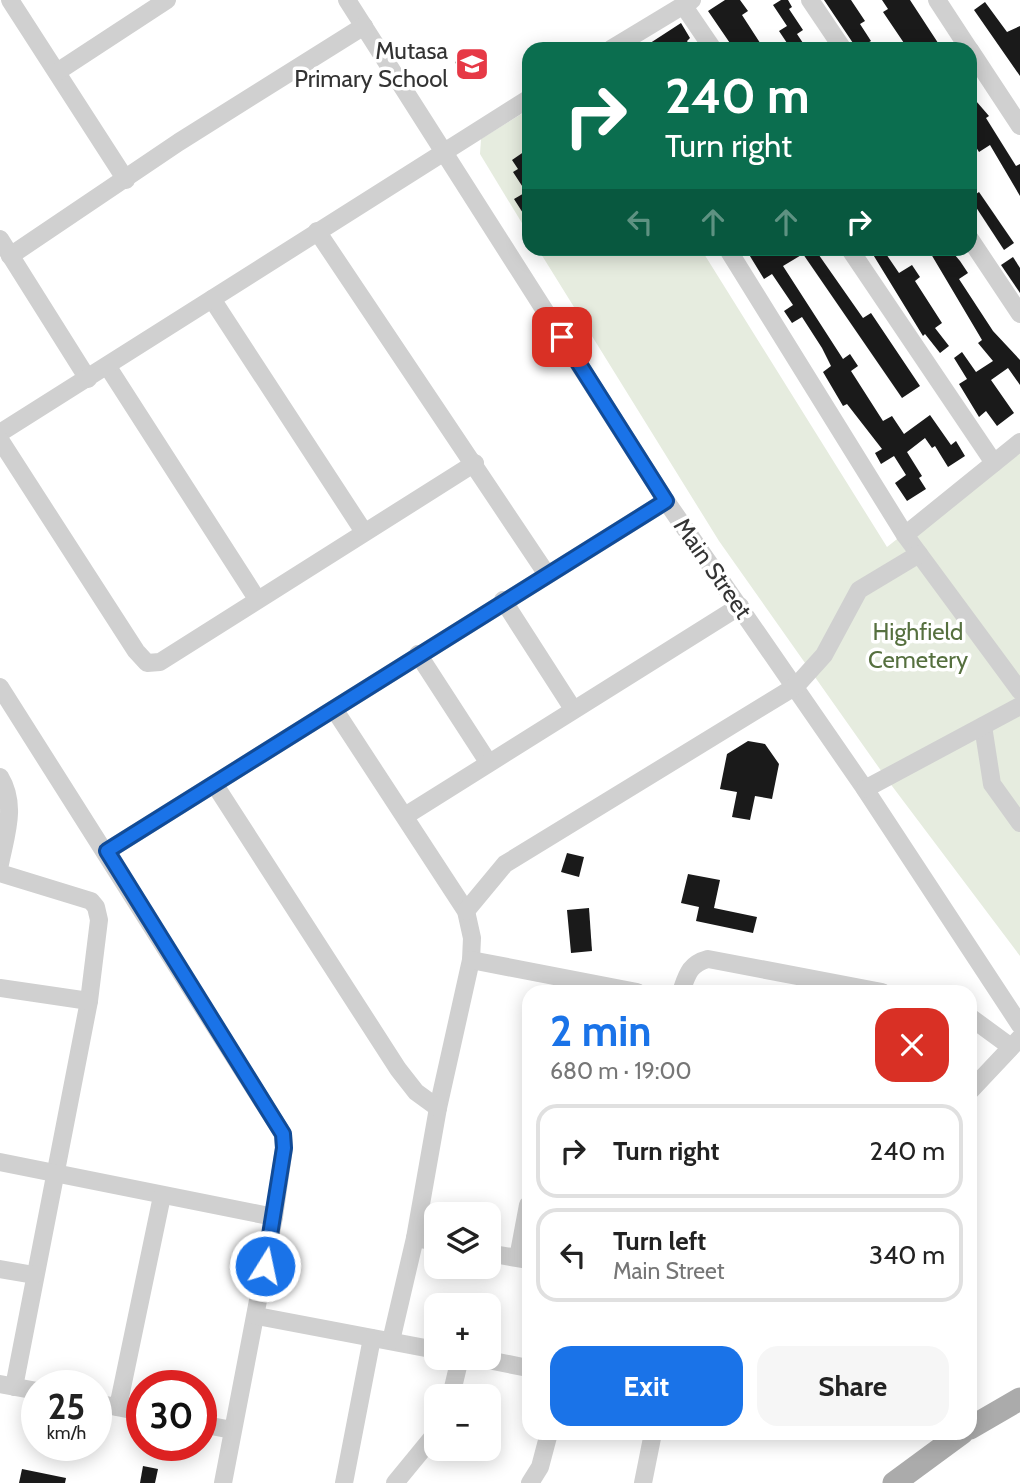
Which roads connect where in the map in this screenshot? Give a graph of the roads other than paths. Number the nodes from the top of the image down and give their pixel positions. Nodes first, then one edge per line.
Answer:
1 (10, 0) edge
2 (167, 0) edge
3 (347, 0) edge
4 (810, 0) edge
5 (937, 0) edge
6 (688, 3) edge
7 (364, 26) junction
8 (623, 42) edge
9 (709, 42) edge
10 (838, 42) edge
11 (964, 42) edge
12 (977, 61) edge
13 (57, 72) junction
14 (522, 103) edge
15 (1020, 126) edge
16 (444, 150) junction
17 (126, 180) junction
18 (317, 231) junction
19 (0, 239) edge
20 (977, 250) edge
21 (732, 256) edge
22 (854, 256) edge
23 (8, 263) edge
24 (212, 299) junction
25 (1020, 314) edge
26 (108, 367) junction
27 (88, 379) junction
28 (0, 433) edge
29 (0, 440) edge
30 (1020, 442) edge
31 (475, 463) junction
32 (994, 463) junction
33 (666, 501) junction
34 (364, 532) junction
35 (905, 535) junction
36 (919, 554) junction
37 (546, 573) junction
38 (257, 599) junction
39 (503, 600) junction
40 (740, 606) junction
41 (418, 654) junction
42 (796, 686) junction
43 (0, 687) edge
44 (1020, 691) edge
45 (1020, 706) edge
46 (334, 709) junction
47 (573, 709) junction
48 (983, 726) junction
49 (488, 762) junction
50 (0, 777) edge
51 (215, 785) junction
52 (865, 789) junction
53 (405, 816) junction
54 (1020, 823) edge
55 (107, 851) junction
56 (0, 864) edge
57 (0, 873) edge
58 (466, 911) junction
59 (471, 960) junction
60 (565, 985) edge
61 (683, 985) edge
62 (844, 985) edge
63 (0, 988) edge
64 (89, 1000) junction
65 (977, 1021) edge
66 (1020, 1025) edge
67 (1015, 1042) edge
68 (977, 1083) edge
69 (438, 1108) junction
70 (0, 1162) edge
71 (55, 1174) junction
72 (162, 1196) junction
73 (274, 1217) junction
74 (415, 1238) junction
75 (424, 1240) edge
76 (501, 1255) edge
77 (522, 1259) edge
78 (0, 1269) edge
79 (34, 1275) junction
80 (257, 1316) junction
81 (372, 1338) junction
82 (391, 1341) junction
83 (424, 1348) edge
84 (501, 1363) edge
85 (522, 1367) edge
86 (7, 1386) edge
87 (1020, 1399) edge
88 (112, 1407) edge
89 (118, 1408) junction
90 (126, 1409) edge
91 (977, 1425) edge
92 (217, 1427) edge
93 (232, 1430) junction
94 (547, 1440) edge
95 (652, 1440) edge
96 (952, 1440) edge
97 (424, 1448) edge
98 (223, 1483) edge
99 (344, 1483) edge
100 (395, 1483) edge
101 (530, 1483) edge
102 (643, 1483) edge
103 (894, 1483) edge

1 - 13 street
2 - 13 street
3 - 7 street, Main Street
4 - 10 street
5 - 11 street
6 - 8 street
6 - 9 street
7 - 16 street, Main Street
7 - 17 street
12 - 15 street
13 - 17 street
14 - 16 street
16 - 18 street
16 - 33 street, Main Street
17 - 23 street
18 - 24 street
18 - 31 street
19 - 23 street
20 - 25 street
21 - 35 street
22 - 32 street
23 - 27 street
24 - 26 street
24 - 34 street
26 - 27 street
26 - 38 street
27 - 28 street
29 - 38 street
30 - 32 street
31 - 34 street
31 - 37 street
32 - 35 street
33 - 37 street
33 - 40 street, Main Street
34 - 38 street
35 - 36 street
36 - 42 street
36 - 44 street
37 - 39 street
39 - 41 street
39 - 47 street
40 - 42 street, Main Street
40 - 47 street
41 - 46 street
41 - 49 street
42 - 52 street, Main Street
42 - 58 street
43 - 55 street
45 - 48 street
46 - 51 street
46 - 53 street
47 - 49 street
48 - 52 street
48 - 54 street
49 - 53 street
50 - 56 street
51 - 55 street
51 - 69 street
52 - 66 street, Main Street
53 - 58 street
55 - 73 street
57 - 64 street
58 - 59 street
59 - 60 street
59 - 69 street
61 - 62 street
63 - 64 street
64 - 71 street
65 - 67 street
67 - 68 street
69 - 74 street
70 - 71 street
71 - 72 street
71 - 79 street
72 - 73 street
72 - 89 street
73 - 80 street
74 - 75 street
74 - 82 street
76 - 77 street
78 - 79 street
79 - 86 street
80 - 81 street
80 - 93 street
81 - 82 street
81 - 99 street
82 - 83 street
84 - 85 street
87 - 91 main road
88 - 89 street
89 - 90 street
92 - 93 street
93 - 98 street
94 - 101 street
95 - 102 street
96 - 103 main road
97 - 100 street

